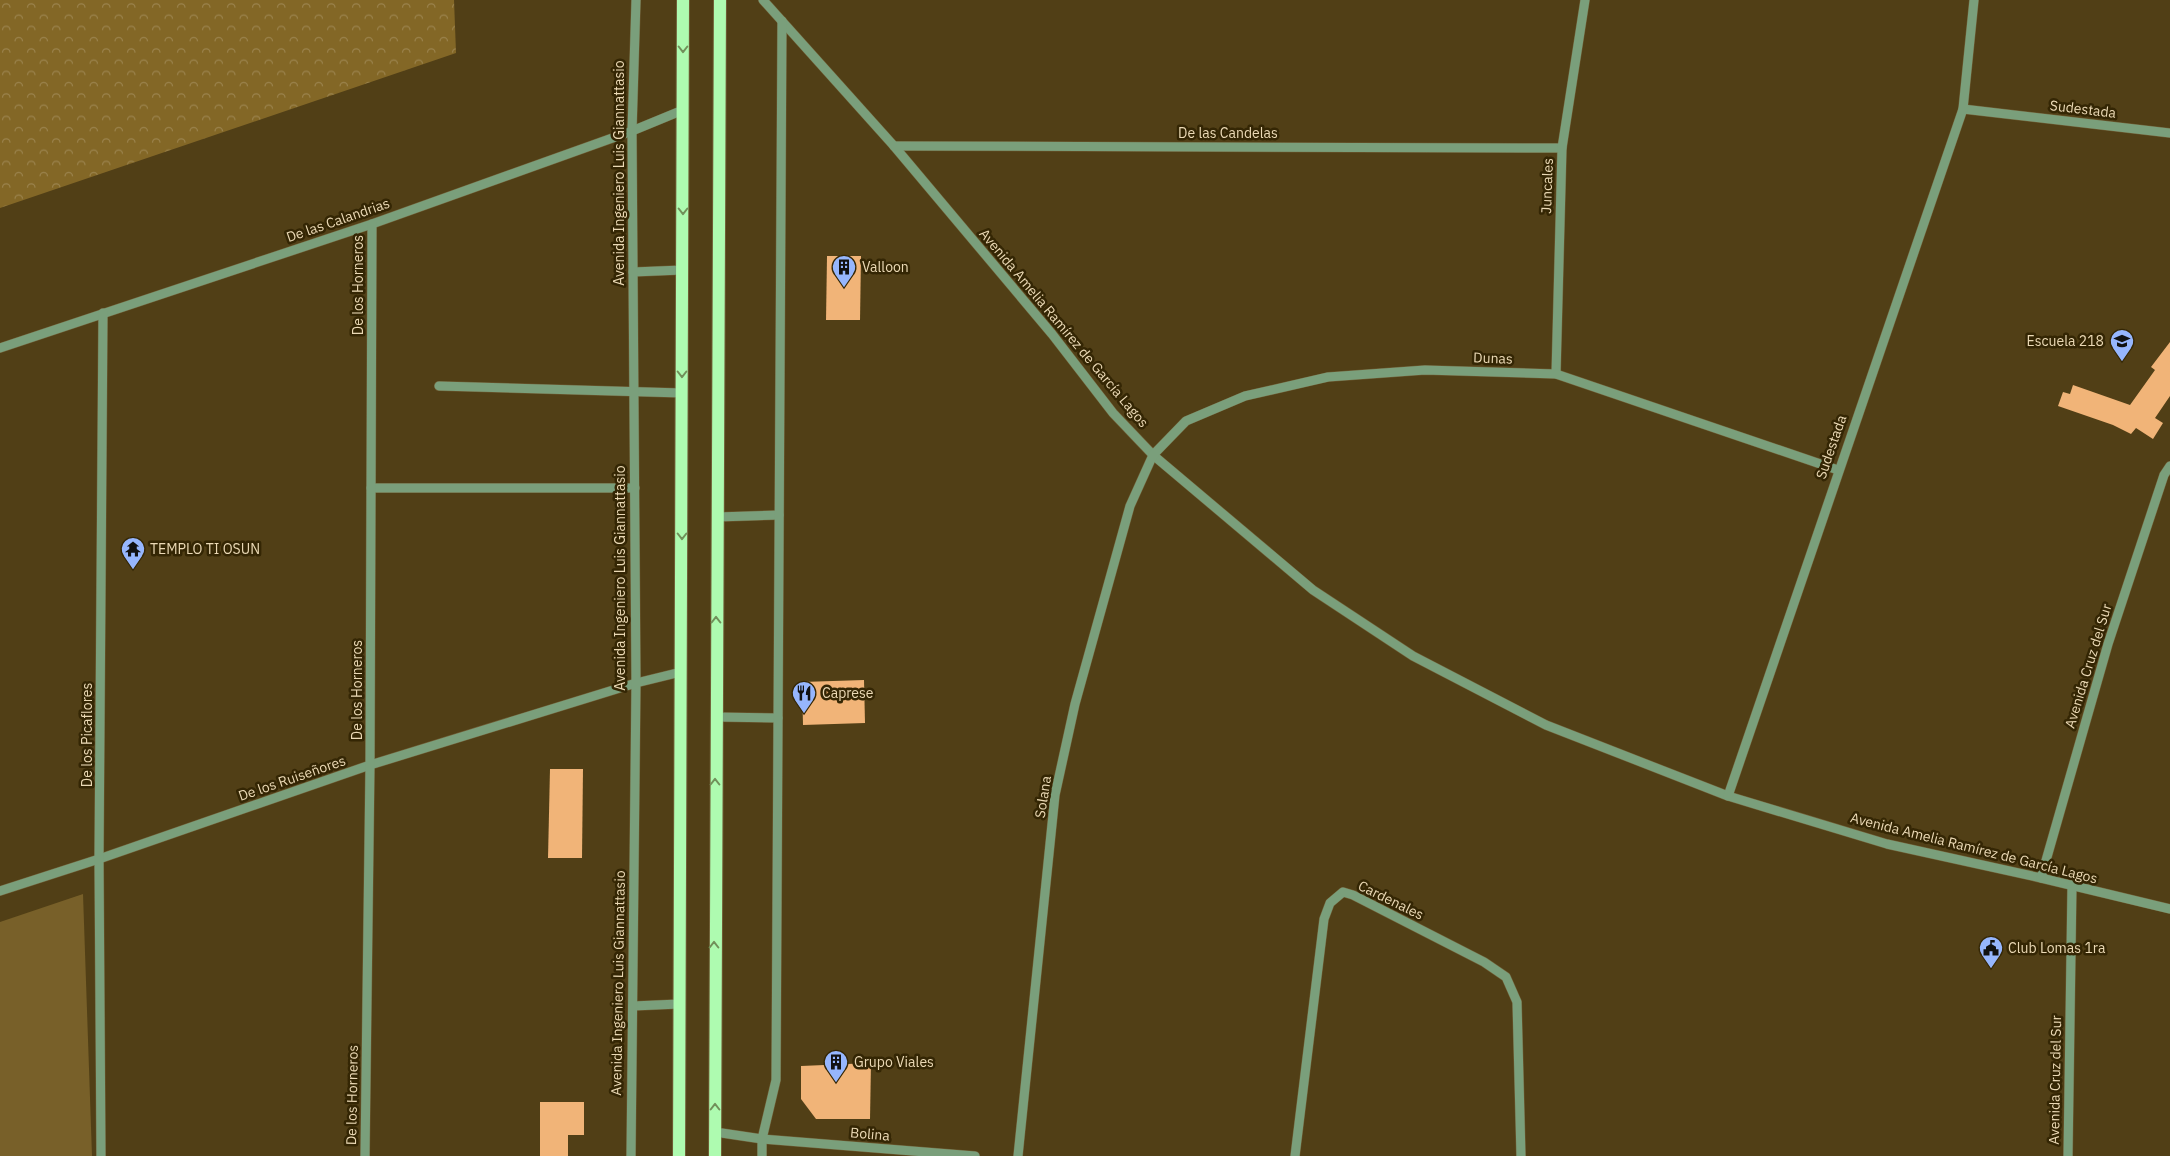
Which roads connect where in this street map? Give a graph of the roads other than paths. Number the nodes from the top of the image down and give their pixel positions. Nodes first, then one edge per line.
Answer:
1 (636, 0) edge
2 (683, 0) edge
3 (720, 0) edge
4 (763, 0) edge
5 (1585, 0) edge
6 (1974, 0) edge
7 (782, 20) junction
8 (1963, 109) junction
9 (683, 110) junction
10 (632, 131) junction
11 (2170, 133) edge
12 (894, 146) junction
13 (1562, 148) junction
14 (372, 224) junction
15 (682, 270) junction
16 (633, 272) junction
17 (103, 313) junction
18 (0, 348) edge
19 (1556, 374) junction
20 (439, 386) dead end
21 (634, 390) junction
22 (682, 393) junction
23 (1153, 455) junction
24 (2170, 466) edge
25 (1838, 470) junction
26 (371, 488) junction
27 (635, 488) junction
28 (779, 515) junction
29 (717, 518) junction
30 (681, 672) junction
31 (636, 683) junction
32 (716, 717) junction
33 (778, 718) junction
34 (370, 765) junction
35 (1728, 796) junction
36 (100, 859) junction
37 (2041, 878) junction
38 (2072, 885) junction
39 (0, 891) edge
40 (2170, 910) edge
41 (679, 1004) junction
42 (633, 1006) junction
43 (715, 1132) junction
44 (762, 1139) junction
45 (101, 1156) edge
46 (365, 1156) edge
47 (631, 1156) edge
48 (679, 1156) edge
49 (715, 1156) edge
50 (762, 1156) edge
51 (975, 1156) edge
52 (1018, 1156) edge
53 (1296, 1156) edge
54 (1521, 1156) edge
55 (2068, 1156) edge

1 - 10 street, Avenida Ingeniero Luis Giannattasio
2 -> 9 main road
3 - 29 main road
4 - 7 street, Avenida Amelia Ramírez de García Lagos
5 - 13 street, Juncales
6 - 8 street, Sudestada
7 - 12 street, Avenida Amelia Ramírez de García Lagos
7 - 28 street
8 - 11 street, Sudestada
8 - 25 street, Sudestada
9 - 10 street, De las Calandrias
9 -> 15 main road
10 - 14 street, De las Calandrias
10 - 16 street, Avenida Ingeniero Luis Giannattasio
12 - 13 street, De las Candelas
12 - 23 street, Avenida Amelia Ramírez de García Lagos
13 - 19 street, Juncales
14 - 17 street, De las Calandrias
14 - 26 street, De los Horneros
15 - 16 street
15 -> 22 main road
16 - 21 street, Avenida Ingeniero Luis Giannattasio
17 - 18 street, De las Calandrias
17 - 36 street, De los Picaflores
19 - 23 street, Dunas
19 - 25 street, Dunas
20 - 21 street
21 - 22 street
21 - 27 street, Avenida Ingeniero Luis Giannattasio
22 -> 30 main road
23 - 35 street, Avenida Amelia Ramírez de García Lagos
23 - 52 street, Solana
24 - 37 street, Avenida Cruz del Sur
25 - 35 street, Sudestada
26 - 27 street
26 - 34 street, De los Horneros
27 - 31 street, Avenida Ingeniero Luis Giannattasio
28 - 29 street
28 - 33 street
32 -> 29 main road
30 - 31 street, De los Ruiseñores
30 - 41 main road
31 - 34 street, De los Ruiseñores
31 - 42 street, Avenida Ingeniero Luis Giannattasio
32 - 33 street
43 -> 32 main road
33 - 44 street
34 - 36 street, De los Ruiseñores
34 - 46 street, De los Horneros
35 - 37 street, Avenida Amelia Ramírez de García Lagos
36 - 39 street, De los Ruiseñores
36 - 45 street, De los Picaflores
37 - 38 street, Avenida Amelia Ramírez de García Lagos
38 - 40 street, Avenida Amelia Ramírez de García Lagos
38 - 55 street, Avenida Cruz del Sur
41 - 42 street
41 - 48 main road
42 - 47 street, Avenida Ingeniero Luis Giannattasio
43 - 44 street, Bolina
43 - 49 main road
44 - 50 street
44 - 51 street, Bolina
53 - 54 street, Cardenales

